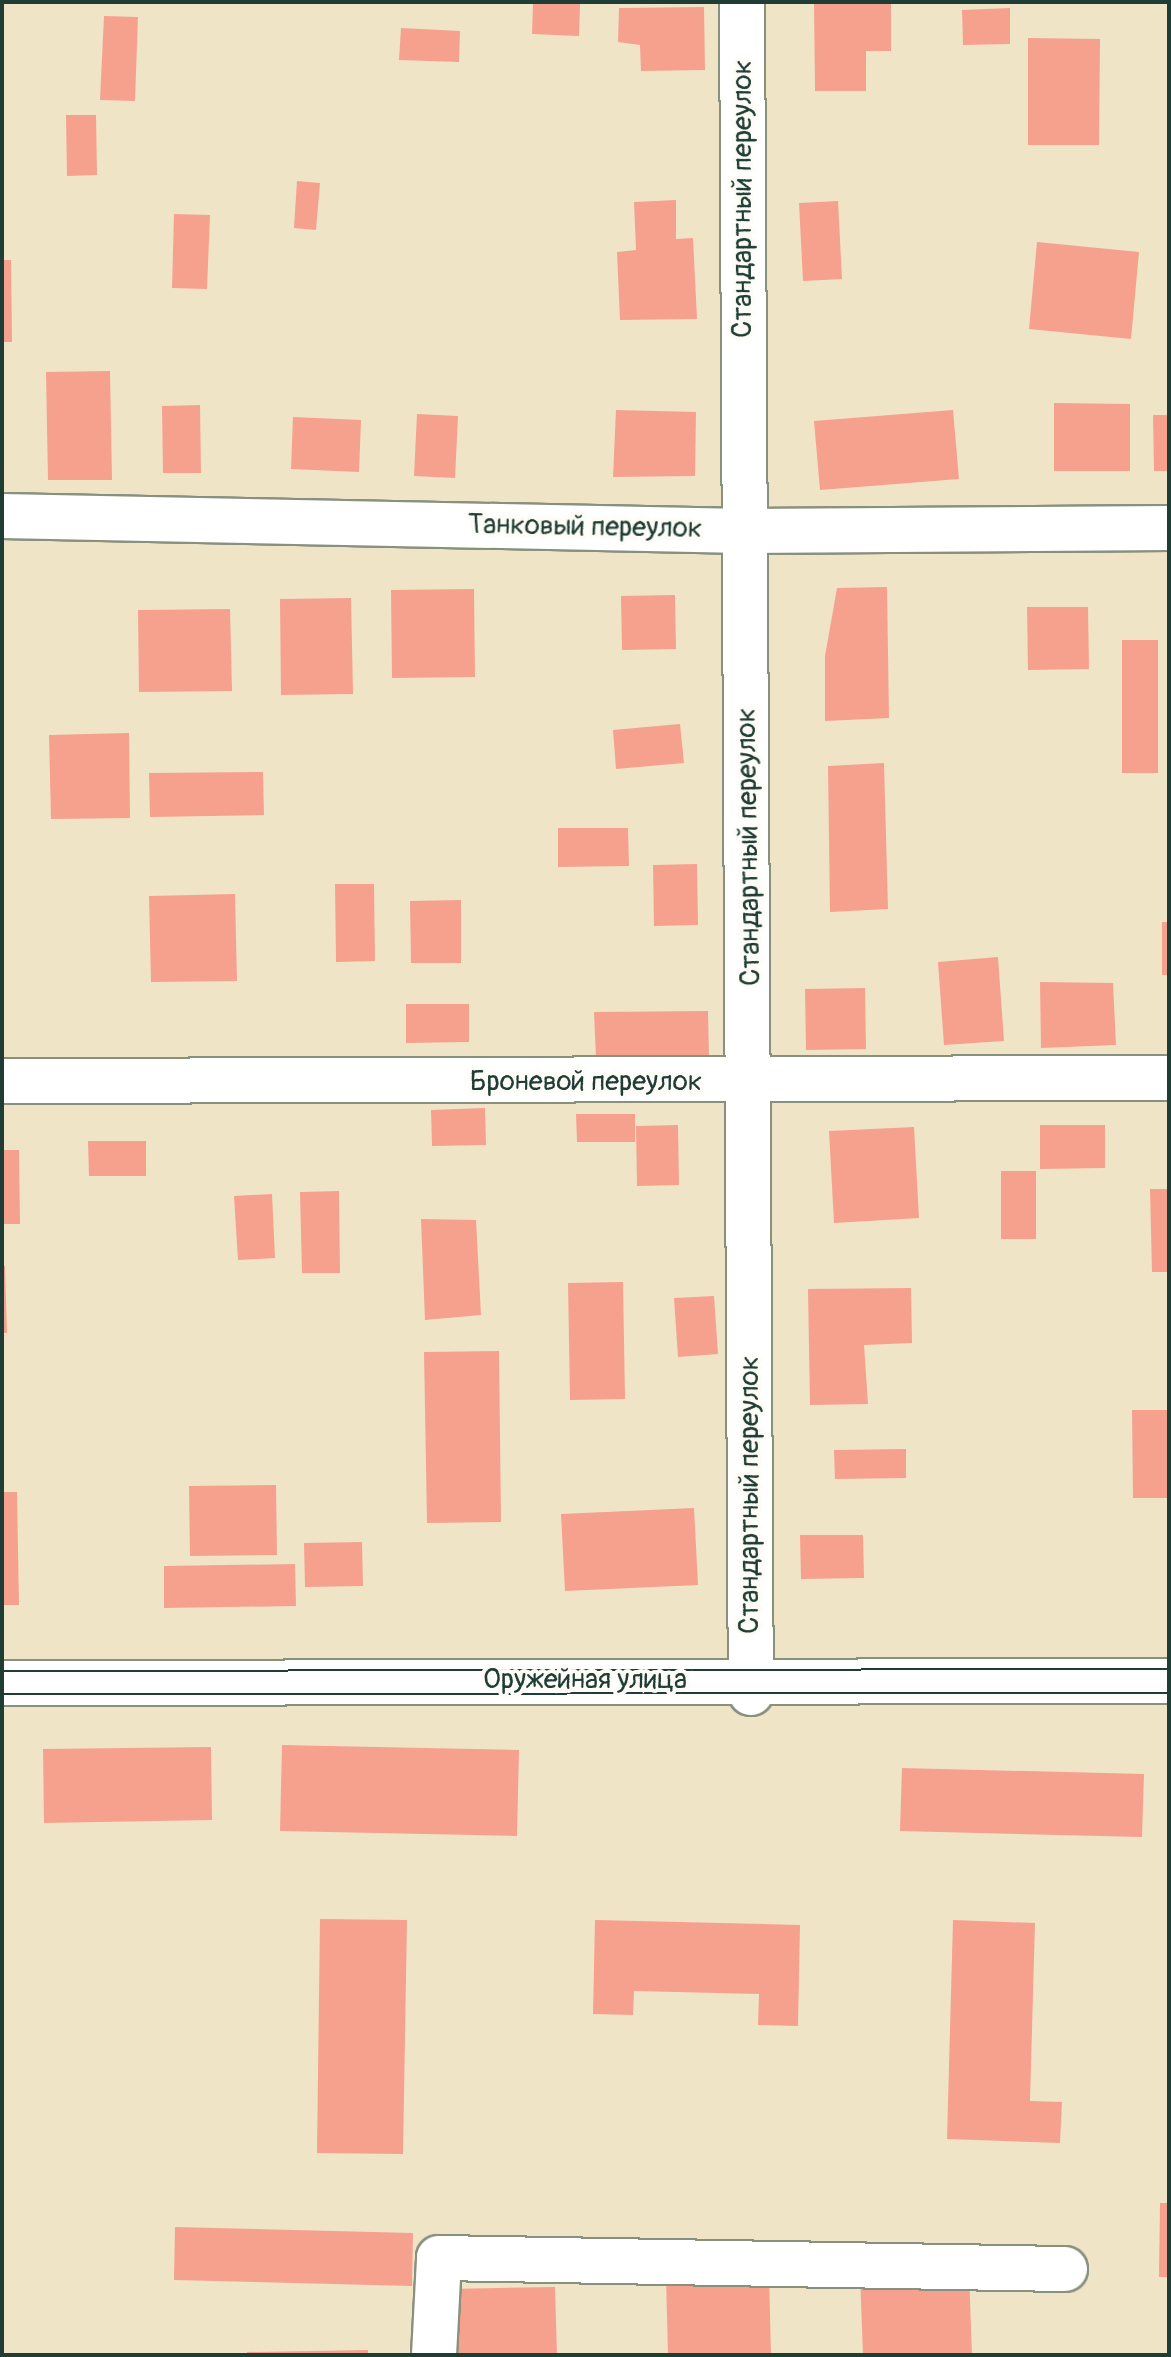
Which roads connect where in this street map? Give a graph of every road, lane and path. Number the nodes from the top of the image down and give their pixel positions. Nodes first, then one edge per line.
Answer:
1 (742, 2) edge
2 (2, 516) edge
3 (1169, 528) edge
4 (744, 531) junction
5 (1169, 1078) edge
6 (2, 1081) edge
7 (752, 1082) junction
8 (1169, 1681) edge
9 (2, 1683) edge
10 (750, 1686) junction
11 (1065, 2269) dead end
12 (434, 2355) edge

1 - 4 street, Стандартный переулок
2 - 4 street, Танковый переулок
3 - 4 street, Танковый переулок
4 - 7 street, Стандартный переулок
5 - 7 street, Броневой переулок
6 - 7 street, Броневой переулок
7 - 10 street, Стандартный переулок
8 - 10 street, Оружейная улица
9 - 10 street, Оружейная улица
11 - 12 street

